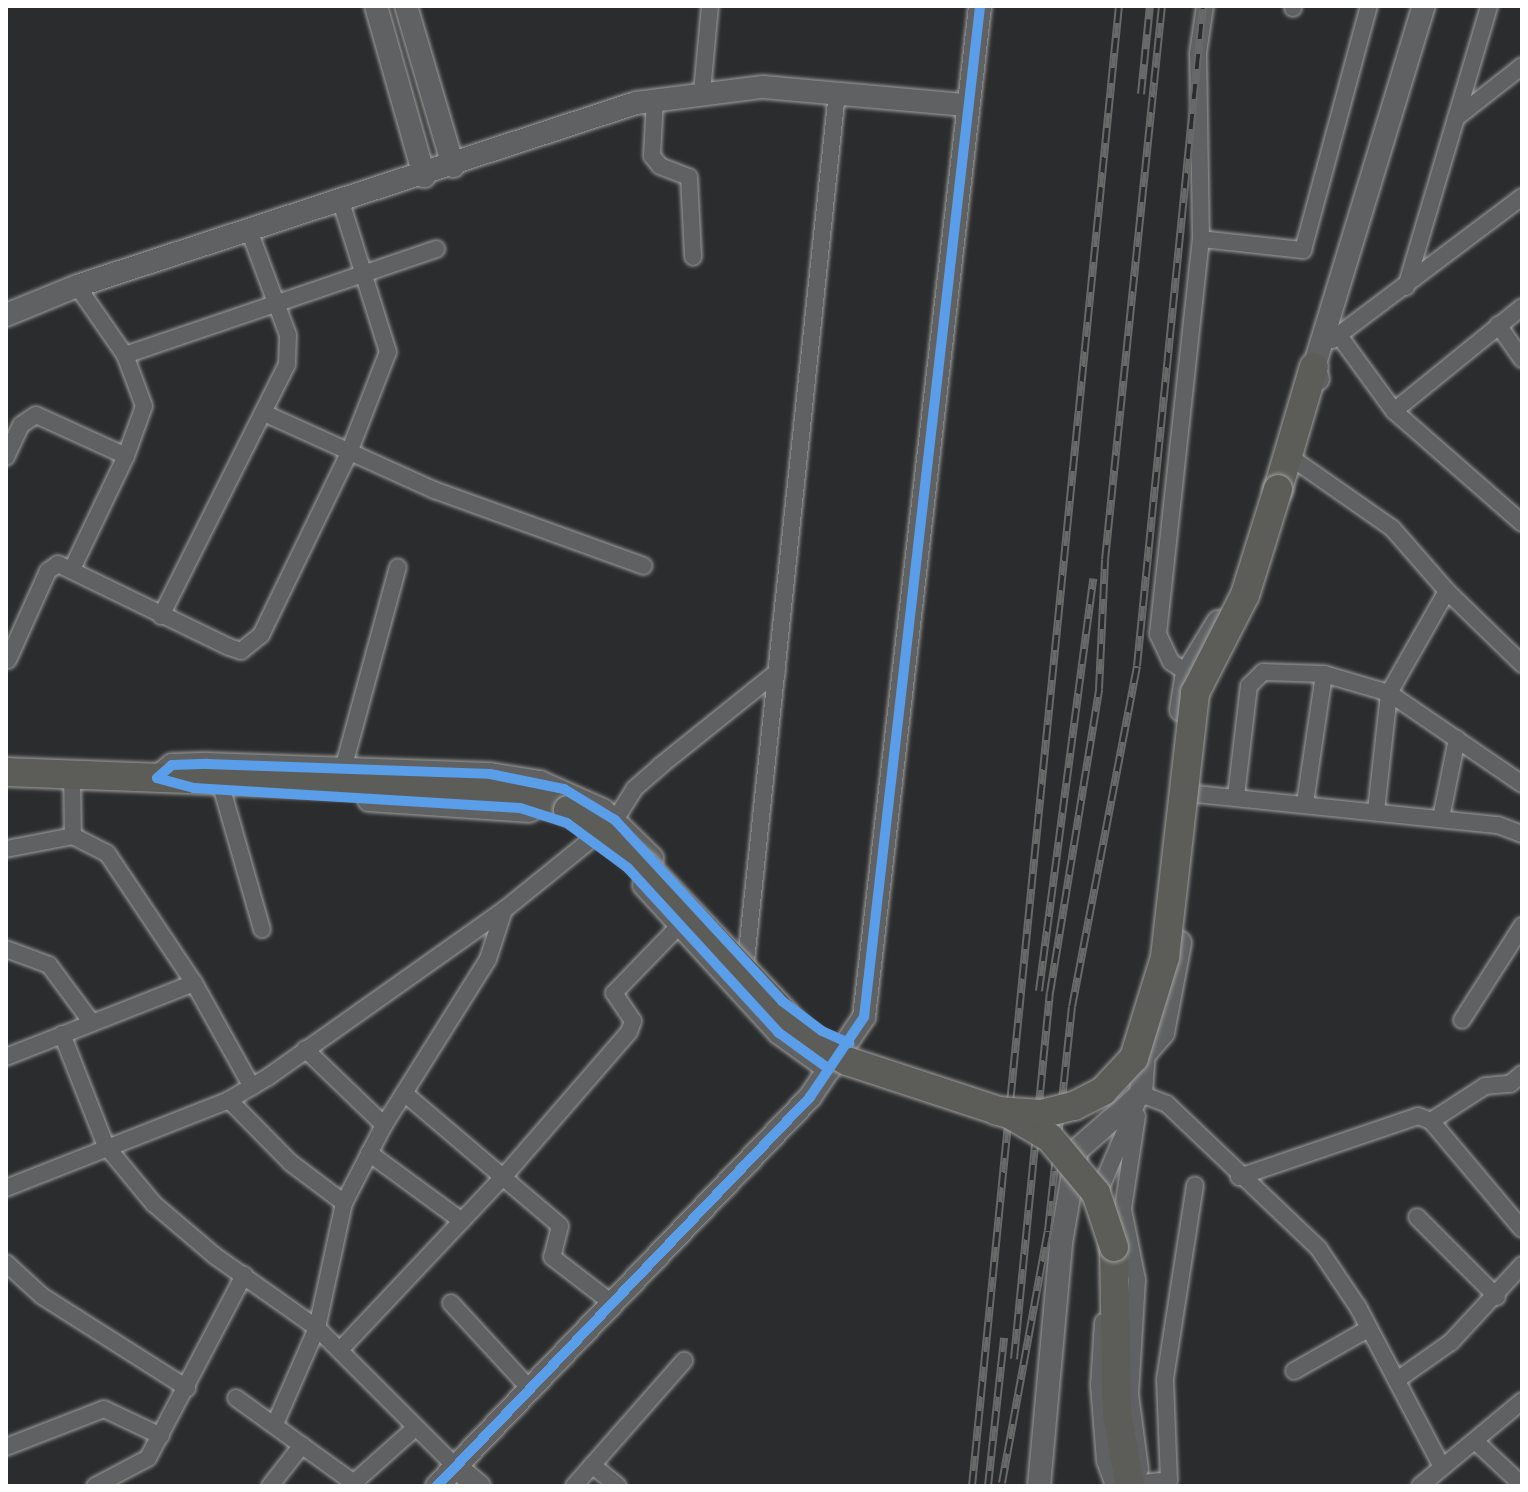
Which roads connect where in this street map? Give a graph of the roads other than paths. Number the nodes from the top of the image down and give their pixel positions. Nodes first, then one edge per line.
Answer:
1 (376, 6) edge
2 (406, 6) edge
3 (710, 6) edge
4 (980, 6) edge
5 (1205, 6) edge
6 (1369, 6) edge
7 (1424, 6) edge
8 (1489, 6) edge
9 (1522, 66) edge
10 (702, 92) junction
11 (837, 92) junction
12 (655, 100) junction
13 (966, 105) junction
14 (1456, 118) junction
15 (453, 166) junction
16 (424, 176) junction
17 (1522, 197) edge
18 (341, 202) junction
19 (249, 230) junction
20 (1201, 239) junction
21 (436, 249) dead end
22 (693, 257) dead end
23 (366, 272) junction
24 (77, 286) junction
25 (1406, 287) junction
26 (279, 304) junction
27 (1522, 307) edge
28 (6, 315) edge
29 (1498, 325) junction
30 (1325, 349) junction
31 (125, 355) junction
32 (1522, 359) edge
33 (1394, 411) junction
34 (264, 413) junction
35 (348, 455) junction
36 (126, 456) junction
37 (6, 457) edge
38 (1296, 461) junction
39 (1522, 523) edge
40 (644, 566) dead end
41 (73, 567) junction
42 (398, 567) dead end
43 (1447, 591) junction
44 (161, 616) junction
45 (8, 660) dead end
46 (1522, 664) edge
47 (777, 672) junction
48 (1324, 674) junction
49 (1197, 679) junction
50 (1389, 693) junction
51 (1457, 739) junction
52 (343, 769) junction
53 (6, 772) edge
54 (72, 775) junction
55 (157, 778) junction
56 (1522, 784) edge
57 (222, 789) junction
58 (1196, 794) junction
59 (1236, 796) junction
60 (1305, 803) junction
61 (1376, 811) junction
62 (1441, 818) junction
63 (615, 820) junction
64 (1522, 834) edge
65 (73, 836) junction
66 (593, 839) junction
67 (6, 849) edge
68 (504, 910) junction
69 (680, 925) junction
70 (1522, 926) edge
71 (262, 929) dead end
72 (6, 949) edge
73 (746, 961) junction
74 (194, 983) junction
75 (1462, 1020) dead end
76 (92, 1023) junction
77 (62, 1034) junction
78 (849, 1043) junction
79 (305, 1049) junction
80 (1144, 1055) junction
81 (6, 1057) edge
82 (829, 1069) junction
83 (1522, 1074) edge
84 (252, 1087) junction
85 (404, 1093) junction
86 (1141, 1094) junction
87 (229, 1100) junction
88 (997, 1111) junction
89 (1431, 1121) junction
90 (384, 1125) junction
91 (106, 1146) junction
92 (369, 1153) junction
93 (505, 1175) junction
94 (1239, 1177) junction
95 (1195, 1185) dead end
96 (6, 1188) edge
97 (344, 1203) junction
98 (1417, 1217) dead end
99 (462, 1221) junction
100 (1522, 1229) edge
101 (6, 1263) edge
102 (1522, 1265) edge
103 (244, 1275) junction
104 (1497, 1297) junction
105 (451, 1303) dead end
106 (613, 1304) junction
107 (317, 1328) junction
108 (1368, 1329) junction
109 (340, 1350) junction
110 (684, 1361) dead end
111 (1294, 1371) dead end
112 (1397, 1380) junction
113 (187, 1388) junction
114 (532, 1391) junction
115 (236, 1398) dead end
116 (1522, 1401) edge
117 (275, 1424) junction
118 (414, 1429) junction
119 (161, 1436) junction
120 (1475, 1441) junction
121 (302, 1445) junction
122 (6, 1447) edge
123 (592, 1465) junction
124 (456, 1467) junction
125 (1442, 1467) junction
126 (352, 1484) edge
127 (1138, 1485) edge
128 (1522, 1485) edge
129 (95, 1486) edge
130 (270, 1486) edge
131 (437, 1486) edge
132 (479, 1486) edge
133 (574, 1486) edge
134 (618, 1486) edge
135 (1039, 1486) edge
136 (1114, 1486) edge
137 (1420, 1486) edge

1 - 16 street
2 - 15 street
3 - 10 street
4 - 13 street
5 - 20 street
6 - 20 street
7 - 30 street
8 - 14 street
9 - 14 street
10 - 11 street
10 - 12 street
11 - 13 street
11 - 47 street
12 - 15 street
12 - 22 street
13 - 78 street
14 - 25 street
15 - 16 street
16 - 18 street
17 - 25 street
18 - 19 street
18 - 23 street
19 - 24 street
19 - 26 street
20 - 49 street
21 - 23 street
23 - 26 street
23 - 35 street
24 - 28 street
24 - 31 street
25 - 30 street
26 - 31 street
26 - 34 street
27 - 29 street
29 - 32 street
29 - 33 street
30 - 33 street
30 - 38 street
30 - 49 street
30 - 88 highway, bridge
31 - 36 street
33 - 39 street
34 - 35 street
34 - 44 street
35 - 40 street
35 - 44 street
36 - 37 street
36 - 41 street
38 - 43 street
38 - 49 street
41 - 44 street
41 - 45 street
42 - 52 street
43 - 46 street
43 - 50 street
47 - 63 street
47 - 73 street
48 - 50 street
48 - 59 street
48 - 60 street
49 - 58 street
49 - 80 street
50 - 51 street
50 - 61 street
51 - 56 street
51 - 62 street
52 - 55 street
52 - 63 street
53 - 54 highway
54 - 55 highway
54 - 65 street
55 - 57 street
55 - 88 highway, bridge
57 - 66 street
57 - 71 street
58 - 59 street
58 - 80 street
59 - 60 street
60 - 61 street
61 - 62 street
62 - 64 street
63 - 66 street
63 - 73 street
65 - 67 street
65 - 74 street
66 - 68 street
66 - 69 street
68 - 79 street
68 - 85 street
69 - 82 street
69 - 93 street
70 - 75 street
72 - 76 street
73 - 78 street
74 - 76 street
74 - 84 street
76 - 77 street
77 - 81 street
77 - 91 street
78 - 82 street
79 - 84 street
79 - 90 street
80 - 86 street
82 - 106 street
83 - 89 street
84 - 87 street
85 - 90 street
85 - 93 street
86 - 94 street
86 - 127 street
86 - 135 street
86 - 136 street
87 - 91 street
87 - 97 street
88 - 127 highway, bridge
89 - 94 street
89 - 100 street
90 - 92 street
91 - 96 street
91 - 103 street
92 - 97 street
92 - 99 street
93 - 99 street
93 - 106 street
94 - 108 street
95 - 127 street
97 - 107 street
98 - 104 street
99 - 109 street
101 - 113 street
102 - 104 street
103 - 107 street
103 - 113 street
104 - 112 street
105 - 114 street
106 - 114 street
107 - 109 street
107 - 117 street
108 - 111 street
108 - 112 street
109 - 118 street
110 - 123 street
112 - 125 street
113 - 119 street
114 - 124 street
115 - 117 street
116 - 120 street
117 - 121 street
118 - 124 street
118 - 126 street
119 - 122 street
119 - 129 street
120 - 125 street
120 - 128 street
121 - 126 street
121 - 130 street
123 - 133 street
123 - 134 street
124 - 131 street
124 - 132 street
125 - 137 street

